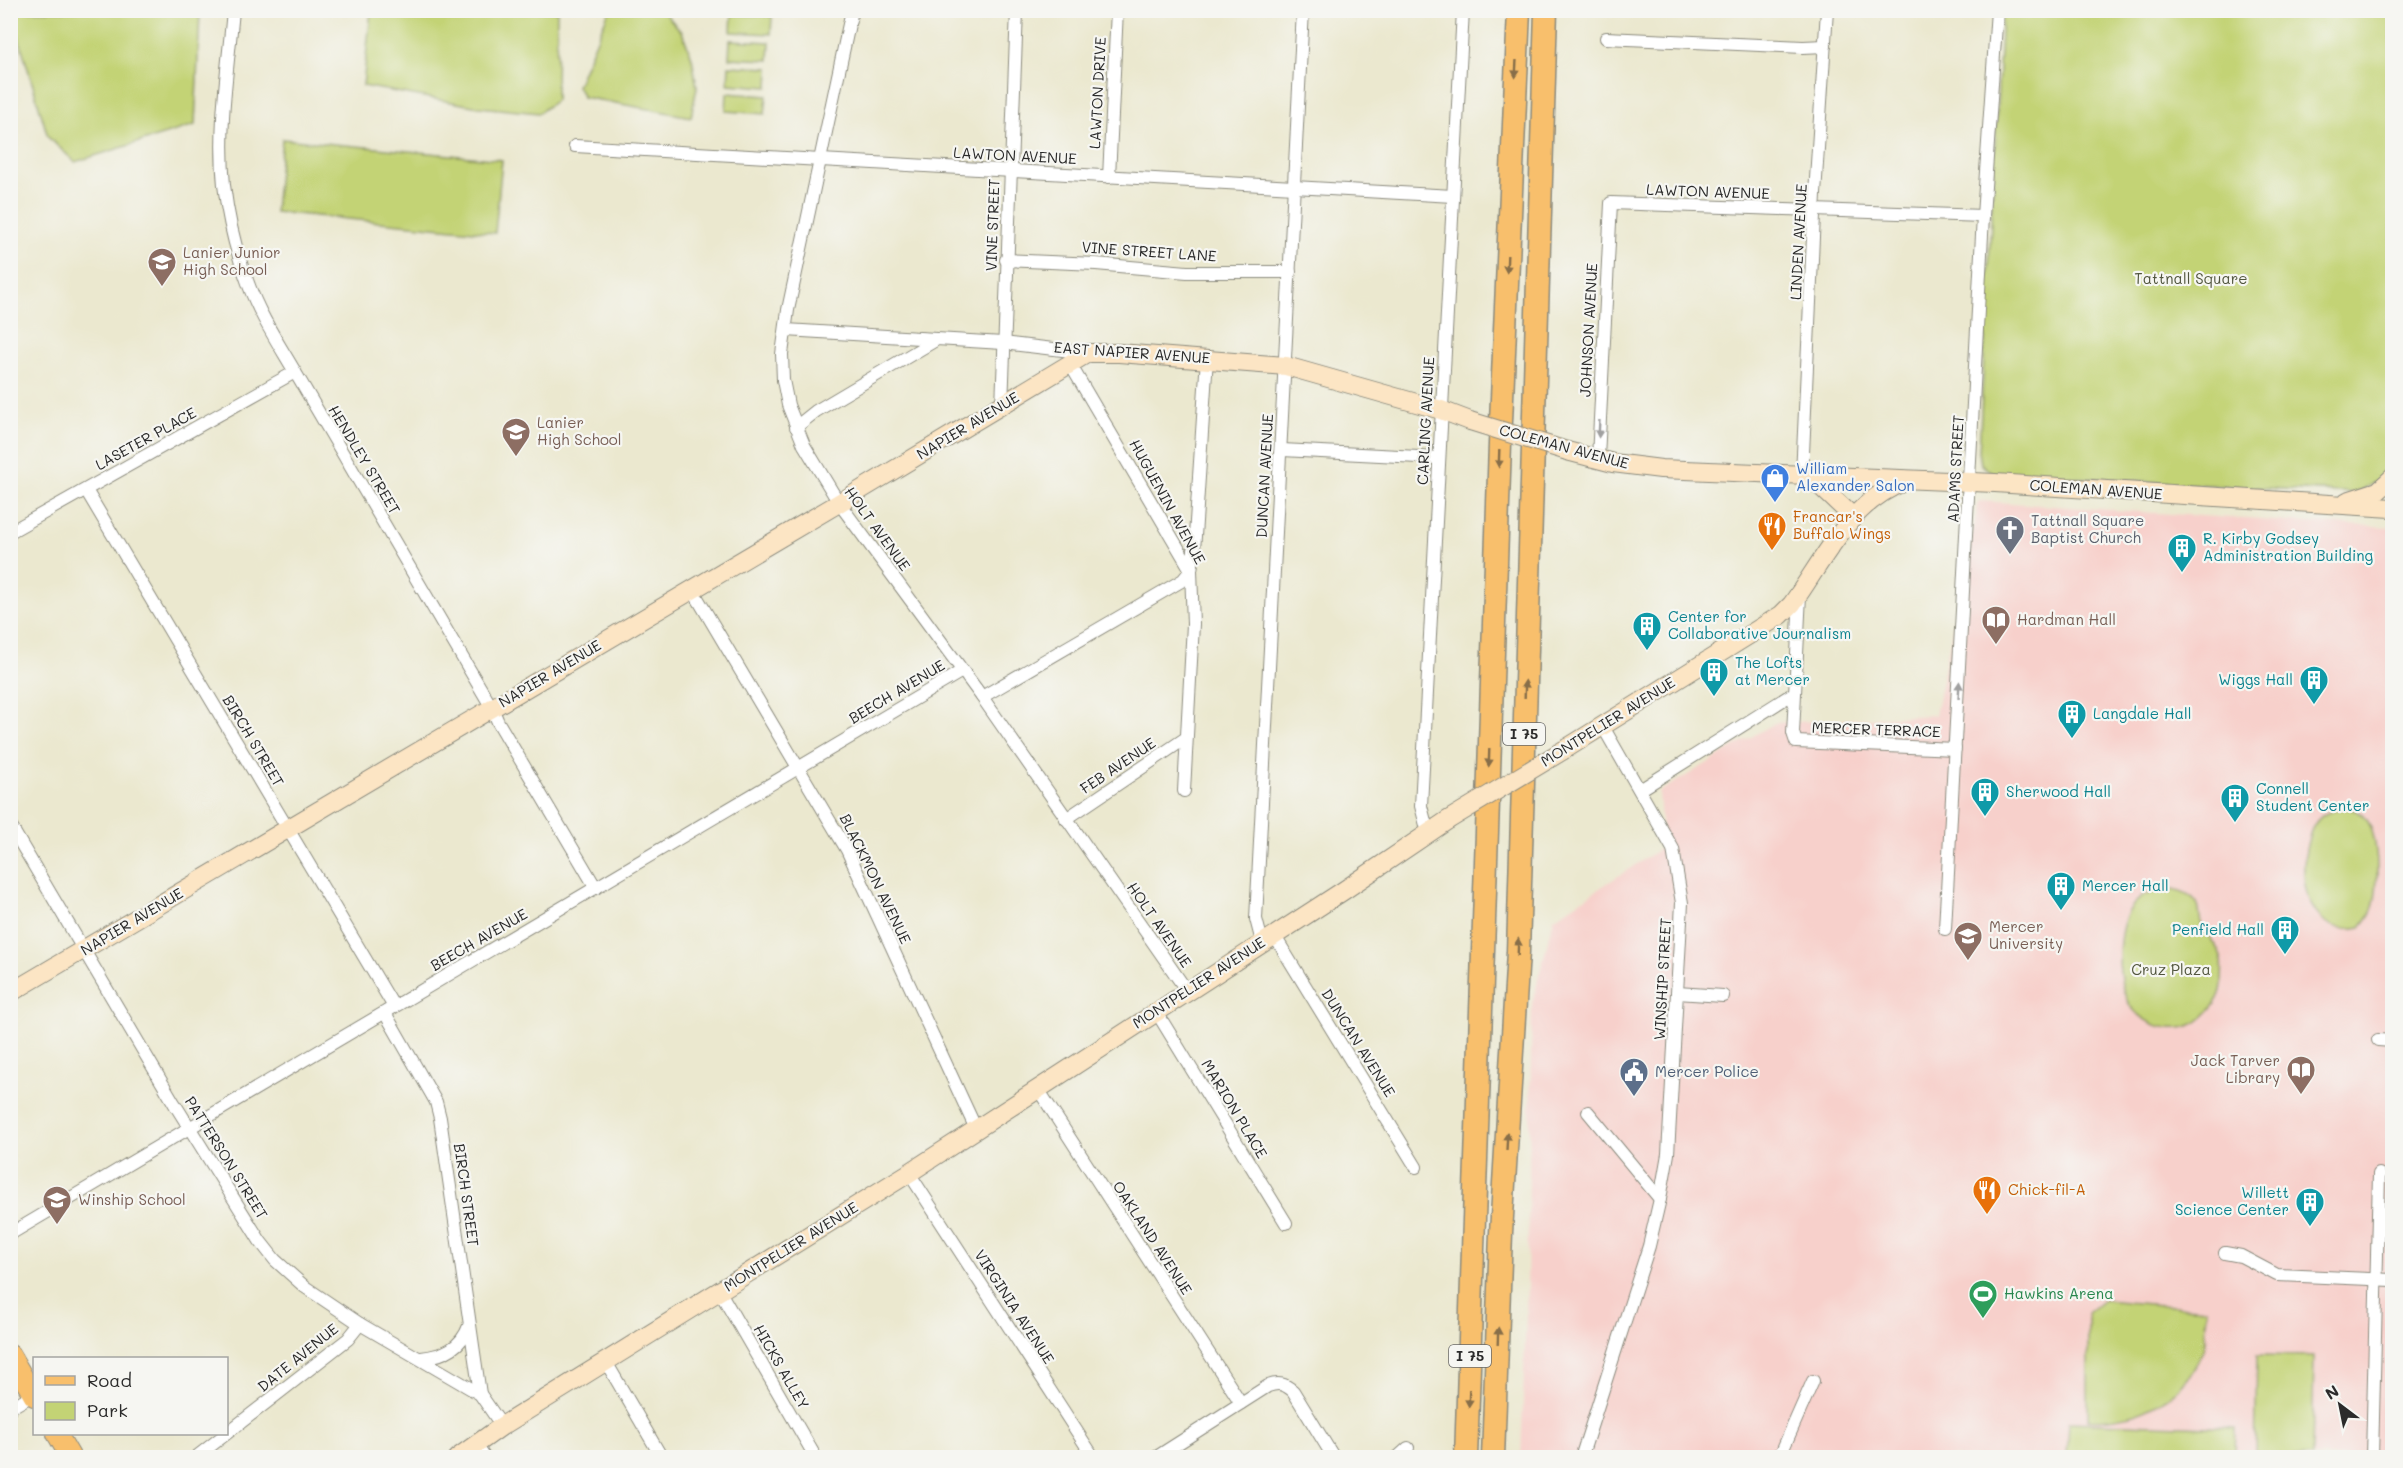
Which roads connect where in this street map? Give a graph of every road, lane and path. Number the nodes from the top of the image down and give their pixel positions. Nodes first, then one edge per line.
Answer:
1 (233, 10) edge
2 (852, 10) edge
3 (1017, 10) edge
4 (1117, 10) edge
5 (1303, 10) edge
6 (1462, 10) edge
7 (1519, 10) edge
8 (1546, 10) edge
9 (1827, 10) edge
10 (1998, 10) edge
11 (1606, 38) dead end
12 (1825, 46) junction
13 (575, 146) dead end
14 (821, 161) junction
15 (1010, 171) junction
16 (1109, 177) junction
17 (1294, 185) junction
18 (1453, 196) junction
19 (1611, 203) joint
20 (1816, 212) junction
21 (1983, 216) junction
22 (1006, 260) junction
23 (1290, 272) junction
24 (786, 330) junction
25 (935, 340) junction
26 (1003, 343) junction
27 (1088, 353) junction
28 (1207, 358) junction
29 (1070, 364) junction
30 (1286, 366) junction
31 (295, 372) junction
32 (1002, 406) junction
33 (1442, 410) junction
34 (1470, 421) joint
35 (796, 427) junction
36 (1282, 450) junction
37 (1438, 458) junction
38 (1598, 458) junction
39 (1802, 475) junction
40 (2392, 478) edge
41 (1911, 480) junction
42 (1971, 481) junction
43 (86, 490) junction
44 (839, 503) junction
45 (2330, 506) junction
46 (2392, 509) edge
47 (1853, 517) junction
48 (10, 532) edge
49 (1191, 570) junction
50 (692, 589) junction
51 (1800, 591) junction
52 (962, 671) junction
53 (1794, 693) junction
54 (982, 697) junction
55 (492, 708) junction
56 (1602, 725) junction
57 (1186, 738) junction
58 (1955, 749) junction
59 (799, 768) junction
60 (1640, 790) junction
61 (1184, 791) dead end
62 (1066, 819) junction
63 (10, 825) edge
64 (288, 829) junction
65 (1428, 833) junction
66 (596, 888) junction
67 (1945, 929) dead end
68 (1268, 939) junction
69 (84, 950) junction
70 (1187, 991) junction
71 (10, 993) edge
72 (1677, 993) junction
73 (1723, 996) dead end
74 (389, 1010) junction
75 (1156, 1011) junction
76 (2378, 1040) dead end
77 (2392, 1041) edge
78 (1038, 1089) junction
79 (1588, 1112) dead end
80 (190, 1128) junction
81 (976, 1129) junction
82 (1416, 1167) dead end
83 (909, 1173) junction
84 (2379, 1174) dead end
85 (1660, 1199) junction
86 (1286, 1223) dead end
87 (10, 1234) edge
88 (2226, 1252) dead end
89 (2377, 1279) junction
90 (2392, 1280) edge
91 (720, 1292) junction
92 (360, 1323) junction
93 (470, 1325) junction
94 (10, 1355) edge
95 (421, 1358) junction
96 (606, 1362) junction
97 (1813, 1381) dead end
98 (1497, 1383) junction
99 (33, 1393) edge
100 (480, 1394) junction
101 (33, 1396) edge
102 (1241, 1403) junction
103 (10, 1408) edge
104 (502, 1426) junction
105 (228, 1433) edge
106 (58, 1435) edge
107 (225, 1435) edge
108 (1408, 1448) dead end
109 (480, 1451) edge
110 (71, 1458) edge
111 (195, 1458) edge
112 (457, 1458) edge
113 (662, 1458) edge
114 (816, 1458) edge
115 (1094, 1458) edge
116 (1155, 1458) edge
117 (1334, 1458) edge
118 (1396, 1458) edge
119 (1466, 1458) edge
120 (1493, 1458) edge
121 (1506, 1458) edge
122 (1581, 1458) edge
123 (1779, 1458) edge
124 (2372, 1458) edge

1 - 31 street, HENDLEY STREET
2 - 14 street, HOLT AVENUE
3 - 15 street, VINE STREET
4 - 16 street, LAWTON DRIVE
5 - 17 street, DUNCAN AVENUE
6 - 18 street, CARLING AVENUE
7 -> 119 highway, I 75
98 -> 8 highway, I 75
9 - 12 street, LINDEN AVENUE
10 - 21 street, ADAMS STREET
11 - 12 street
12 - 20 street, LINDEN AVENUE
13 - 14 street, LAWTON AVENUE
14 - 15 street, LAWTON AVENUE
14 - 24 street, HOLT AVENUE
15 - 16 street, LAWTON AVENUE
15 - 22 street, VINE STREET
16 - 17 street, LAWTON AVENUE
17 - 18 street, LAWTON AVENUE
17 - 23 street, DUNCAN AVENUE
18 - 33 street, CARLING AVENUE
19 - 20 street, LAWTON AVENUE
19 -> 38 street, JOHNSON AVENUE
20 - 21 street, LAWTON AVENUE
20 - 39 street, LINDEN AVENUE
21 - 42 street, ADAMS STREET
22 - 23 street, VINE STREET LANE
22 - 26 street, VINE STREET
23 - 30 street, DUNCAN AVENUE
24 - 25 street, EAST NAPIER AVENUE
24 - 35 street, HOLT AVENUE
25 - 26 street, EAST NAPIER AVENUE
25 - 35 street
26 - 27 street, EAST NAPIER AVENUE
26 - 32 street, VINE STREET
27 - 28 street, EAST NAPIER AVENUE
27 - 29 street, NAPIER AVENUE
28 - 30 street, EAST NAPIER AVENUE
28 - 49 street
29 - 32 street, NAPIER AVENUE
29 - 49 street, HUGUENIN AVENUE
30 - 33 street, EAST NAPIER AVENUE
30 - 36 street, DUNCAN AVENUE
31 - 43 street, LASETER PLACE
31 - 55 street, HENDLEY STREET
32 - 44 street, NAPIER AVENUE
33 - 34 street, EAST NAPIER AVENUE
33 - 37 street, CARLING AVENUE
34 - 38 street, COLEMAN AVENUE, bridge
35 - 44 street, HOLT AVENUE
36 - 37 street
36 - 68 street, DUNCAN AVENUE
37 - 65 street, CARLING AVENUE
38 - 39 street, COLEMAN AVENUE
39 - 41 street, COLEMAN AVENUE
39 - 47 street
40 - 45 street
41 - 42 street, COLEMAN AVENUE
41 - 47 street, MONTPELIER AVENUE
42 - 45 street, COLEMAN AVENUE
58 -> 42 street, ADAMS STREET
43 - 48 street, LASETER PLACE
43 - 64 street, BIRCH STREET
44 - 50 street, NAPIER AVENUE
44 - 52 street, HOLT AVENUE
45 - 46 street, COLEMAN AVENUE
47 - 51 street, MONTPELIER AVENUE
49 - 54 street
49 - 57 street, HUGUENIN AVENUE
50 - 55 street, NAPIER AVENUE
50 - 59 street, BLACKMON AVENUE
51 - 53 street
51 - 56 street, MONTPELIER AVENUE
52 - 54 street, HOLT AVENUE
52 - 59 street, BEECH AVENUE
53 - 58 street, MERCER TERRACE
53 - 60 street
54 - 62 street, HOLT AVENUE
55 - 64 street, NAPIER AVENUE
55 - 66 street, HENDLEY STREET
56 - 60 street, WINSHIP STREET
56 - 65 street, MONTPELIER AVENUE, bridge
57 - 61 street, HUGUENIN AVENUE
57 - 62 street, FEB AVENUE
58 - 67 street, ADAMS STREET
59 - 66 street, BEECH AVENUE
59 - 81 street, BLACKMON AVENUE
60 - 72 street, WINSHIP STREET
62 - 70 street, HOLT AVENUE
63 - 69 street, PATTERSON STREET
64 - 69 street, NAPIER AVENUE
64 - 74 street, BIRCH STREET
65 - 68 street, MONTPELIER AVENUE
66 - 74 street, BEECH AVENUE
68 - 70 street, MONTPELIER AVENUE
68 - 82 street, DUNCAN AVENUE
69 - 71 street, NAPIER AVENUE
69 - 80 street, PATTERSON STREET
70 - 75 street, MONTPELIER AVENUE
72 - 73 street
72 - 85 street, WINSHIP STREET
74 - 80 street, BEECH AVENUE
74 - 93 street, BIRCH STREET
75 - 78 street, MONTPELIER AVENUE
75 - 86 street, MARION PLACE
76 - 77 street
78 - 81 street, MONTPELIER AVENUE
78 - 102 street, OAKLAND AVENUE
79 - 85 street
80 - 87 street, BEECH AVENUE
80 - 92 street, PATTERSON STREET
81 - 83 street, MONTPELIER AVENUE
83 - 91 street, MONTPELIER AVENUE
83 - 115 street, VIRGINIA AVENUE
84 - 89 street
85 - 122 street, WINSHIP STREET
88 - 89 street
89 - 90 street
89 - 124 street
91 - 96 street, MONTPELIER AVENUE
91 - 114 street, HICKS ALLEY
92 - 95 street, PATTERSON STREET
92 - 105 street, DATE AVENUE
93 - 95 street
93 - 100 street, BIRCH STREET
94 - 99 main road
95 - 100 street, PATTERSON STREET
96 - 104 street, MONTPELIER AVENUE
96 - 113 street
97 - 123 street
98 - 120 highway, I 75
98 - 121 highway
100 - 104 street, PATTERSON STREET
101 - 103 street
102 - 116 street
102 - 117 street
104 - 109 street, MONTPELIER AVENUE
106 - 110 main road
107 - 111 street, DATE AVENUE
108 - 118 street
109 - 112 street, MONTPELIER AVENUE

